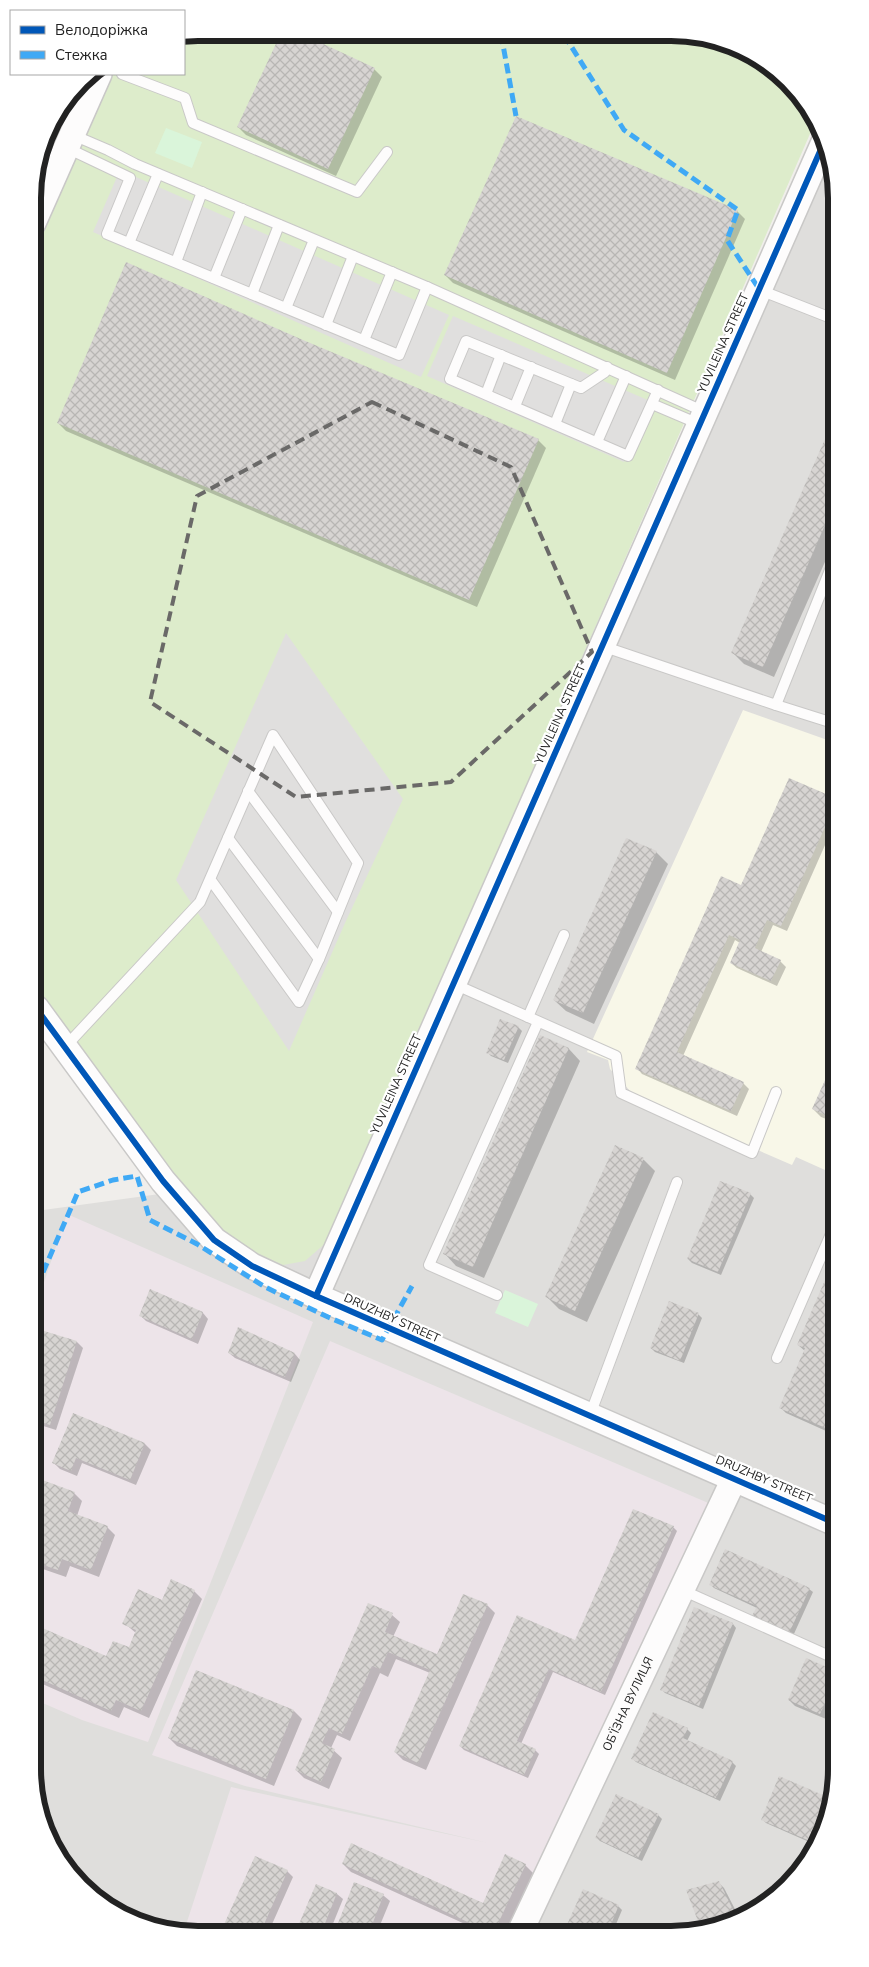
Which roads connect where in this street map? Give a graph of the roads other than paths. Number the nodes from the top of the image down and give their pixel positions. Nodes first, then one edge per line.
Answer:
1 (125, 75) edge
2 (97, 79) edge
3 (69, 141) junction
4 (820, 150) edge
5 (387, 152) dead end
6 (135, 164) junction
7 (158, 174) junction
8 (130, 178) junction
9 (202, 192) junction
10 (42, 203) edge
11 (242, 209) junction
12 (279, 225) junction
13 (314, 240) junction
14 (129, 243) junction
15 (353, 256) junction
16 (176, 262) junction
17 (392, 272) junction
18 (214, 278) junction
19 (427, 287) junction
20 (759, 289) junction
21 (252, 294) junction
22 (286, 308) junction
23 (828, 317) edge
24 (326, 324) junction
25 (364, 340) junction
26 (501, 355) junction
27 (607, 367) junction
28 (531, 368) junction
29 (626, 376) junction
30 (571, 384) junction
31 (658, 390) junction
32 (486, 394) junction
33 (652, 404) junction
34 (516, 406) junction
35 (702, 418) junction
36 (555, 424) junction
37 (597, 442) junction
38 (828, 576) edge
39 (602, 646) junction
40 (776, 705) junction
41 (828, 721) edge
42 (248, 791) junction
43 (228, 838) junction
44 (210, 879) junction
45 (338, 912) junction
46 (564, 935) dead end
47 (319, 959) junction
48 (453, 984) junction
49 (41, 1016) edge
50 (528, 1017) junction
51 (538, 1022) junction
52 (65, 1048) junction
53 (776, 1092) dead end
54 (677, 1182) dead end
55 (827, 1242) edge
56 (497, 1295) dead end
57 (316, 1296) junction
58 (777, 1358) dead end
59 (589, 1416) junction
60 (734, 1479) junction
61 (827, 1520) edge
62 (682, 1589) junction
63 (827, 1655) edge
64 (523, 1926) edge

1 - 5 lane
2 - 3 street
3 - 6 lane
3 - 8 lane
3 - 10 street
4 - 20 street, YUVILEINA STREET
6 - 7 lane
6 - 8 lane
7 - 9 lane
7 - 14 lane
8 - 14 lane
9 - 11 lane
9 - 16 lane
11 - 12 lane
11 - 18 lane
12 - 13 lane
12 - 21 lane
13 - 15 lane
13 - 22 lane
14 - 16 lane
15 - 17 lane
15 - 24 lane
16 - 18 lane
17 - 19 lane
17 - 25 lane
18 - 21 lane
19 - 25 lane
19 - 27 lane
20 - 23 lane
20 - 35 street, YUVILEINA STREET
21 - 22 lane
22 - 24 lane
24 - 25 lane
26 - 28 lane
26 - 32 lane
26 - 32 lane
27 - 29 lane
27 - 30 lane
28 - 30 lane
28 - 34 lane
29 - 31 lane
29 - 37 lane
30 - 36 lane
31 - 33 lane
31 - 35 lane
32 - 34 lane
33 - 35 lane
33 - 37 lane
34 - 36 lane
35 - 39 street, YUVILEINA STREET
36 - 37 lane
38 - 40 lane
39 - 40 lane
39 - 48 street, YUVILEINA STREET
40 - 41 lane
42 - 43 lane
42 - 45 lane
42 - 45 lane
43 - 44 lane
43 - 47 lane
44 - 47 lane
44 - 52 lane
45 - 47 lane
46 - 50 lane
48 - 50 lane
48 - 57 street, YUVILEINA STREET
49 - 52 street, DRUZHBY STREET
50 - 51 lane
51 - 53 lane
51 - 56 lane
52 - 57 street, DRUZHBY STREET
54 - 59 lane
55 - 58 lane
57 - 59 street, DRUZHBY STREET
59 - 60 street, DRUZHBY STREET
60 - 61 street, DRUZHBY STREET
60 - 62 street, ОБ’ЇЗНА ВУЛИЦЯ
62 - 63 lane
62 - 64 street, ОБ’ЇЗНА ВУЛИЦЯ

